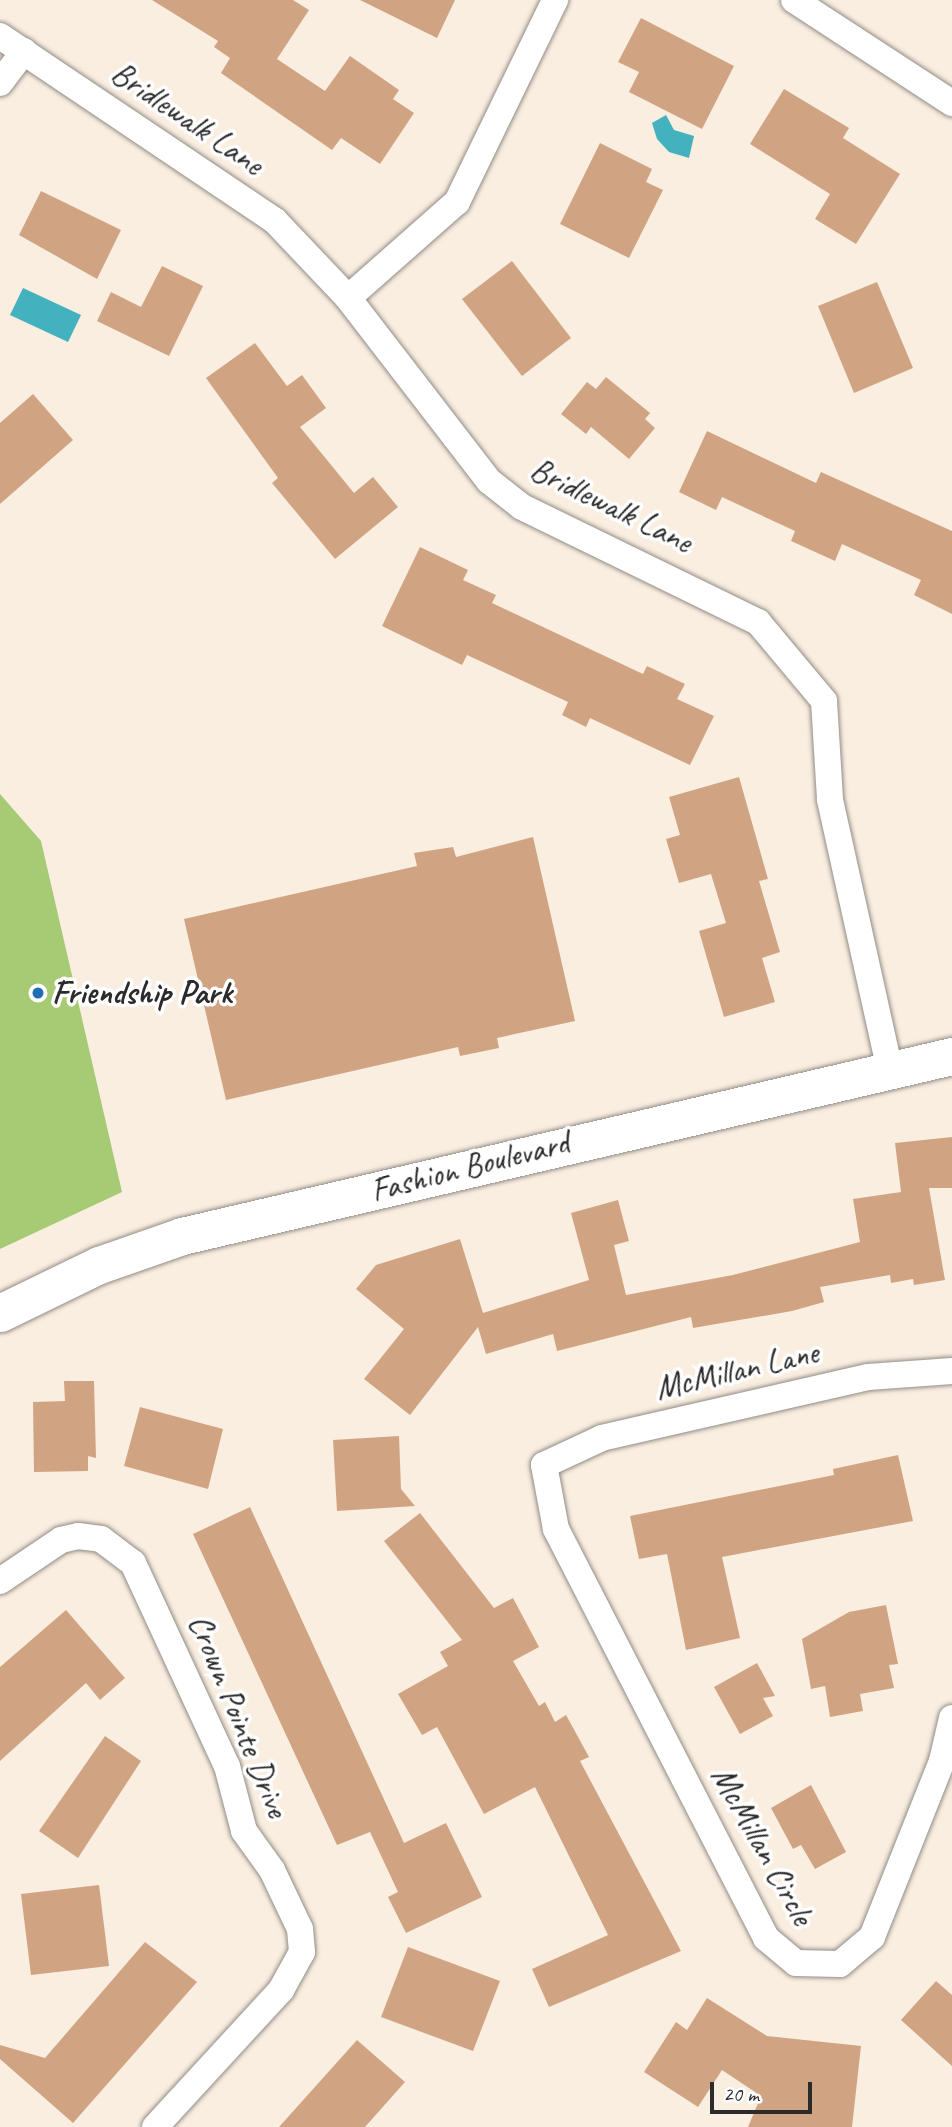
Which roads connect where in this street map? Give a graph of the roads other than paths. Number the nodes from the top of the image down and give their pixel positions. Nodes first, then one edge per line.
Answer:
1 (555, 0) edge
2 (794, 0) edge
3 (0, 36) edge
4 (24, 51) junction
5 (0, 83) edge
6 (952, 103) edge
7 (348, 298) junction
8 (952, 1056) edge
9 (890, 1070) junction
10 (0, 1313) edge
11 (952, 1371) edge
12 (544, 1465) joint
13 (0, 1581) edge
14 (952, 1718) edge
15 (155, 2127) edge

1 - 7 street
2 - 6 street
3 - 4 street, Bridlewalk Lane
4 - 5 street
4 - 7 street, Bridlewalk Lane
7 - 9 street, Bridlewalk Lane
8 - 9 street, Fashion Boulevard
9 - 10 street, Fashion Boulevard
11 - 12 street, McMillan Lane
12 - 14 street, McMillan Circle
13 - 15 street, Crown Pointe Drive

